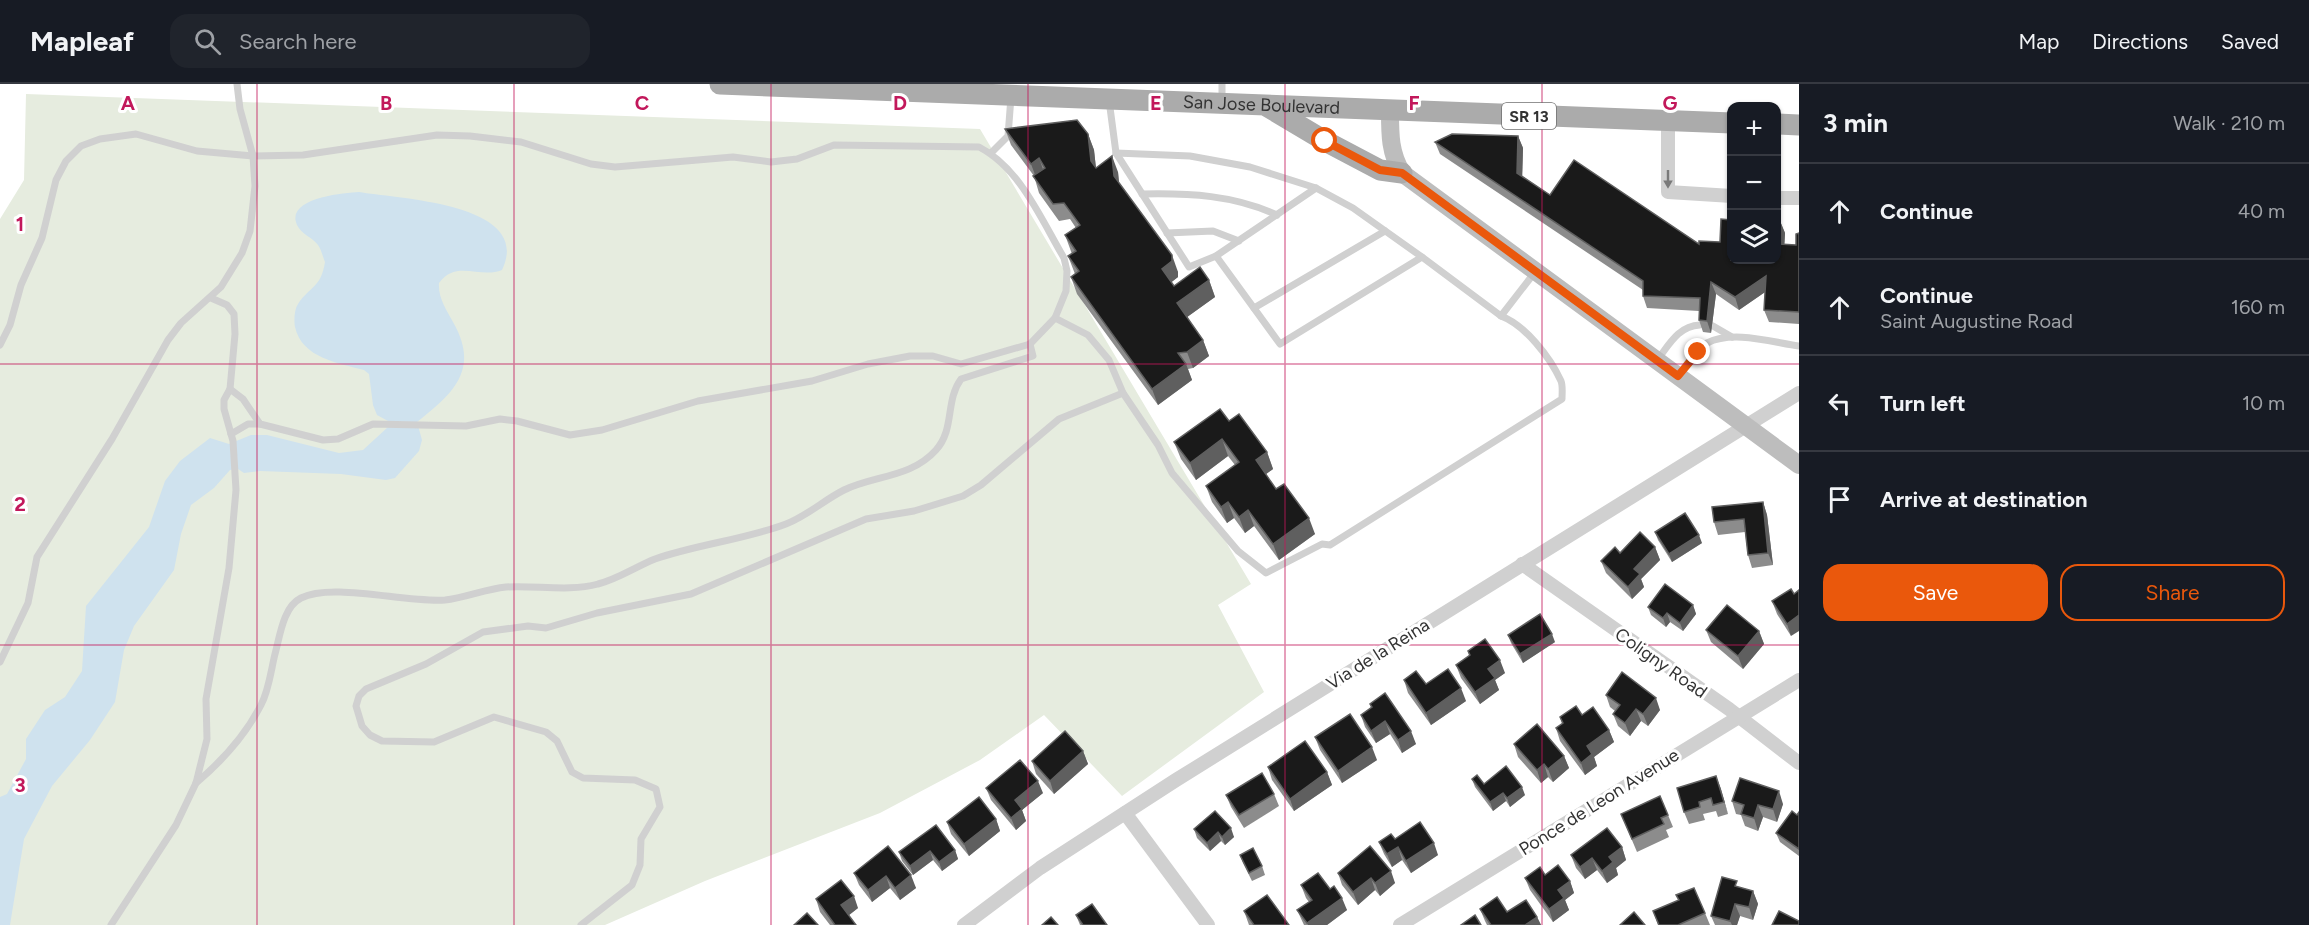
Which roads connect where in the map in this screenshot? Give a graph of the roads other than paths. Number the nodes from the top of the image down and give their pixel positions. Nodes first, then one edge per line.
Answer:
1 (237, 84) edge
2 (720, 84) edge
3 (737, 84) edge
4 (844, 87) edge
5 (1096, 93) edge
6 (1222, 93) edge
7 (1012, 95) junction
8 (1265, 105) junction
9 (1390, 112) junction
10 (1668, 121) junction
11 (1727, 123) edge
12 (1781, 124) edge
13 (1799, 125) edge
14 (992, 153) junction
15 (1116, 153) junction
16 (253, 156) junction
17 (1402, 173) junction
18 (1316, 188) junction
19 (1142, 194) junction
20 (1727, 196) edge
21 (1781, 198) edge
22 (1799, 198) edge
23 (1277, 214) junction
24 (1385, 231) junction
25 (1167, 233) junction
26 (1239, 241) junction
27 (1216, 256) junction
28 (1422, 257) junction
29 (1536, 272) junction
30 (211, 298) junction
31 (1254, 308) junction
32 (1501, 316) junction
33 (1055, 318) junction
34 (1700, 325) edge
35 (1713, 326) dead end
36 (1732, 337) junction
37 (1030, 344) junction
38 (0, 345) edge
39 (1799, 346) edge
40 (997, 353) junction
41 (1657, 361) junction
42 (961, 364) junction
43 (1000, 366) junction
44 (1678, 376) junction
45 (961, 379) junction
46 (230, 389) junction
47 (1123, 393) junction
48 (1799, 393) edge
49 (260, 424) junction
50 (1746, 426) junction
51 (232, 438) junction
52 (1799, 465) edge
53 (1522, 564) junction
54 (0, 662) edge
55 (1799, 680) edge
56 (1739, 717) junction
57 (1799, 763) edge
58 (196, 783) junction
59 (1125, 813) junction
60 (111, 925) edge
61 (581, 925) edge
62 (964, 925) edge
63 (1208, 925) edge
64 (1400, 925) edge

1 - 16 lane
2 - 3 main road, San Jose Boulevard / SR 13
3 - 4 main road, San Jose Boulevard / SR 13
4 - 7 main road, San Jose Boulevard / SR 13
5 - 6 main road, San Jose Boulevard / SR 13
5 - 7 main road, San Jose Boulevard / SR 13
5 - 15 lane
6 - 8 main road, San Jose Boulevard / SR 13
7 - 14 lane
8 - 9 main road, San Jose Boulevard / SR 13
8 - 17 main road
9 - 10 main road, San Jose Boulevard / SR 13
9 - 17 main road
10 - 11 main road, San Jose Boulevard / SR 13
10 -> 20 street
12 - 13 main road
14 - 16 lane
14 - 33 lane
15 - 18 lane
15 - 19 lane
16 - 30 lane
16 - 38 lane
17 - 29 main road
18 - 23 lane
18 - 24 lane
19 - 23 lane
19 - 25 lane
21 - 22 street
23 - 26 lane
24 - 28 lane
24 - 31 lane
25 - 26 lane
25 - 27 lane
26 - 27 lane
27 - 31 lane
28 - 31 lane
28 - 32 lane
29 - 32 lane
29 - 41 main road
30 - 46 lane
30 - 54 lane
32 - 47 lane
33 - 37 lane
33 - 47 lane
34 - 41 lane
35 - 36 lane
36 - 39 lane
36 - 44 lane
37 - 40 lane
37 - 43 lane
40 - 42 lane
40 - 43 lane
41 - 44 main road
42 - 45 lane
42 - 49 lane
43 - 45 lane
44 - 50 main road
45 - 58 lane
46 - 49 lane
46 - 51 lane
47 - 61 lane
48 - 50 street, Via de la Reina
49 - 51 lane
50 - 52 main road
50 - 53 street, Via de la Reina
51 - 58 lane
53 - 56 street, Coligny Road
53 - 59 street, Via de la Reina
55 - 56 street, Ponce de Leon Avenue
56 - 57 street, Coligny Road
56 - 64 street, Ponce de Leon Avenue
58 - 60 lane
59 - 62 street, Via de la Reina
59 - 63 street

